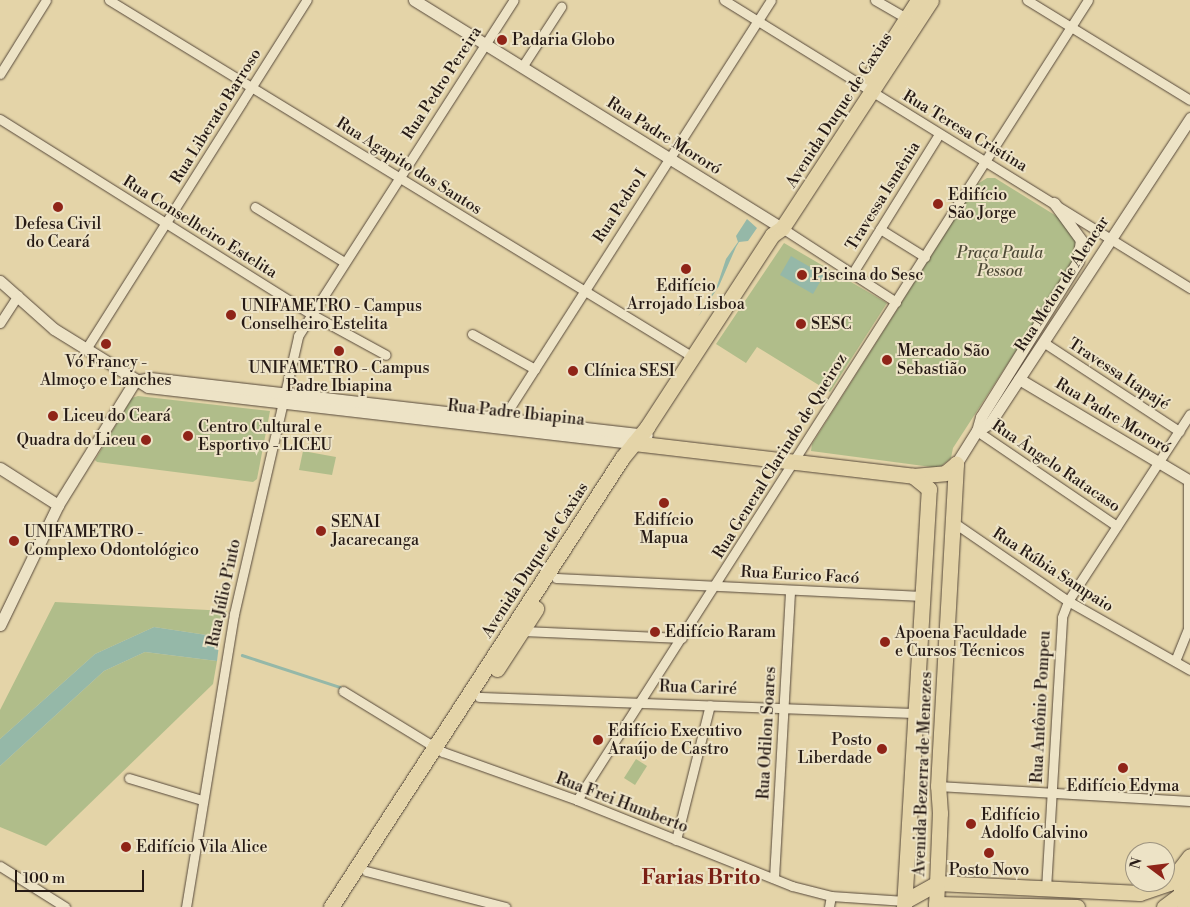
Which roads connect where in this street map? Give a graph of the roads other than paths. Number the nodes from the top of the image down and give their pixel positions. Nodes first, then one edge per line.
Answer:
1 (46, 0) edge
2 (109, 0) edge
3 (307, 0) edge
4 (414, 0) edge
5 (514, 0) edge
6 (724, 0) edge
7 (771, 0) edge
8 (875, 0) edge
9 (918, 0) edge
10 (931, 0) edge
11 (1027, 0) edge
12 (1088, 0) edge
13 (561, 7) dead end
14 (906, 18) junction
15 (758, 20) junction
16 (1071, 27) junction
17 (485, 45) junction
18 (522, 67) junction
19 (0, 74) edge
20 (252, 87) junction
21 (867, 88) junction
22 (1190, 100) edge
23 (1190, 118) edge
24 (0, 119) edge
25 (939, 134) junction
26 (669, 158) junction
27 (985, 161) junction
28 (398, 177) junction
29 (1054, 203) junction
30 (255, 207) dead end
31 (166, 223) junction
32 (776, 229) junction
33 (880, 229) junction
34 (1111, 239) junction
35 (925, 257) junction
36 (344, 262) junction
37 (852, 274) junction
38 (0, 281) edge
39 (1190, 288) edge
40 (584, 292) junction
41 (18, 295) junction
42 (896, 302) junction
43 (311, 314) junction
44 (0, 323) edge
45 (472, 334) dead end
46 (1043, 342) junction
47 (86, 349) junction
48 (386, 355) dead end
49 (693, 357) junction
50 (535, 369) junction
51 (1019, 379) junction
52 (135, 380) junction
53 (282, 398) junction
54 (1190, 414) edge
55 (499, 425) junction
56 (977, 431) junction
57 (1179, 432) junction
58 (641, 439) junction
59 (794, 462) junction
60 (1159, 462) junction
61 (956, 464) junction
62 (0, 468) edge
63 (913, 476) junction
64 (1189, 480) edge
65 (58, 505) junction
66 (953, 522) junction
67 (1117, 526) junction
68 (556, 578) junction
69 (715, 586) junction
70 (790, 590) junction
71 (923, 596) junction
72 (1068, 601) junction
73 (0, 625) edge
74 (523, 630) junction
75 (682, 638) junction
76 (507, 646) junction
77 (1176, 661) junction
78 (1190, 670) edge
79 (343, 690) dead end
80 (479, 697) junction
81 (640, 701) junction
82 (710, 705) junction
83 (784, 706) junction
84 (916, 713) junction
85 (439, 750) junction
86 (129, 778) dead end
87 (938, 786) junction
88 (1051, 792) junction
89 (200, 800) junction
90 (577, 800) junction
91 (1190, 801) edge
92 (676, 840) junction
93 (1190, 856) edge
94 (0, 866) edge
95 (1190, 867) edge
96 (366, 871) junction
97 (1175, 875) edge
98 (774, 878) junction
99 (936, 883) junction
100 (1046, 889) junction
101 (1137, 892) edge
102 (1158, 892) edge
103 (830, 896) junction
104 (1178, 901) edge
105 (904, 904) edge
106 (936, 905) edge
107 (1011, 906) edge
108 (1027, 906) edge
109 (65, 907) edge
110 (186, 907) edge
111 (332, 907) edge
112 (342, 907) edge
113 (504, 907) edge
114 (829, 907) edge
115 (1077, 907) edge

1 - 19 street
2 - 20 street, Rua Agapito dos Santos
3 - 20 street, Rua Liberato Barroso
4 - 17 street, Rua Padre Mororó
5 - 17 street, Rua Pedro Pereira
6 - 15 street, Rua Teresa Cristina
7 - 15 street, Rua Pedro I
8 - 14 street
9 - 14 main road, Avenida Duque de Caxias
10 - 21 main road, Avenida Duque de Caxias
11 - 16 street
12 - 16 street, Rua General Clarindo de Queiroz
13 - 18 street
14 - 21 main road, Avenida Duque de Caxias
15 - 21 street, Rua Teresa Cristina
15 - 26 street, Rua Pedro I
16 - 22 street
16 - 27 street, Rua General Clarindo de Queiroz
17 - 18 street, Rua Padre Mororó
17 - 28 street, Rua Pedro Pereira
18 - 26 street, Rua Padre Mororó
20 - 28 street, Rua Agapito dos Santos
20 - 31 street, Rua Liberato Barroso
21 - 25 street, Rua Teresa Cristina
21 - 32 main road, Avenida Duque de Caxias
23 - 34 street, Rua Meton de Alencar
24 - 31 street, Rua Conselheiro Estelita
25 - 27 street, Rua Teresa Cristina
25 - 33 street, Travessa Ismênia
26 - 32 street, Rua Padre Mororó
26 - 40 street, Rua Pedro I
27 - 29 street, Rua Teresa Cristina
27 - 35 street, Rua General Clarindo de Queiroz
28 - 36 street, Rua Pedro Pereira
28 - 40 street, Rua Agapito dos Santos
29 - 34 street, Rua Teresa Cristina
29 - 56 street
30 - 36 street
31 - 43 street, Rua Conselheiro Estelita
31 - 47 street, Rua Liberato Barroso
32 - 37 street, Rua Padre Mororó
32 - 49 main road, Avenida Duque de Caxias
33 - 35 street
33 - 37 street, Travessa Ismênia
34 - 39 street, Rua Teresa Cristina
34 - 46 street, Rua Meton de Alencar
35 - 42 street, Rua General Clarindo de Queiroz
36 - 43 street, Rua Pedro Pereira
37 - 42 street, Rua Padre Mororó
38 - 41 street, Rua Padre Ibiapina
40 - 49 street, Rua Agapito dos Santos
40 - 50 street, Rua Pedro I
41 - 44 street
41 - 47 street, Rua Padre Ibiapina
42 - 59 street, Rua General Clarindo de Queiroz
43 - 48 street, Rua Conselheiro Estelita
43 - 53 street, Rua Pedro Pereira
45 - 50 street
46 - 51 street, Rua Meton de Alencar
46 - 57 street, Travessa Itapajé
47 - 52 street, Rua Padre Ibiapina
49 - 58 main road, Avenida Duque de Caxias
50 - 55 street, Rua Pedro I
51 - 56 street, Rua Meton de Alencar
51 - 60 street, Rua Padre Mororó
52 - 53 street, Rua Padre Ibiapina
52 - 65 street
53 - 55 street, Rua Padre Ibiapina
53 - 89 street, Rua Júlio Pinto
54 - 57 street, Rua Antônio Pompeu
55 - 58 street, Rua Padre Ibiapina
56 - 61 street, Rua Meton de Alencar
56 - 67 street, Rua Ângelo Ratacaso
57 - 60 street, Rua Antônio Pompeu
58 - 59 main road, Rua Padre Ibiapina
58 - 68 main road, Avenida Duque de Caxias
58 - 76 main road, Avenida Duque de Caxias
59 - 63 main road, Rua Padre Ibiapina
59 - 69 street, Rua General Clarindo de Queiroz
60 - 64 street, Rua Padre Mororó
60 - 67 street, Rua Antônio Pompeu
61 - 63 main road, Rua Padre Ibiapina
61 - 66 main road, Avenida Bezerra de Menezes
62 - 65 street
63 - 71 main road, Avenida Bezerra de Menezes
64 - 77 street
65 - 73 street
66 - 72 street, Rua Rúbia Sampaio
66 - 87 main road, Avenida Bezerra de Menezes
67 - 72 street, Rua Antônio Pompeu
68 - 69 street, Rua Eurico Facó
68 - 74 main road, Avenida Duque de Caxias
69 - 70 street, Rua Eurico Facó
69 - 75 street, Rua General Clarindo de Queiroz
70 - 71 street, Rua Eurico Facó
70 - 83 street, Rua Odilon Soares
71 - 84 main road, Avenida Bezerra de Menezes
72 - 77 street, Rua Rúbia Sampaio
72 - 88 street, Rua Antônio Pompeu
74 - 75 street
74 - 76 main road, Avenida Duque de Caxias
75 - 81 street, Rua General Clarindo de Queiroz
76 - 80 main road, Avenida Duque de Caxias
76 - 85 main road, Avenida Duque de Caxias
77 - 78 street, Rua Rúbia Sampaio
79 - 85 street, Rua Frei Humberto
80 - 81 street, Rua Cariré
80 - 85 main road, Avenida Duque de Caxias
81 - 82 street, Rua Cariré
81 - 90 street, Rua General Clarindo de Queiroz
82 - 83 street, Rua Cariré
82 - 92 street
83 - 84 street, Rua Cariré
83 - 98 street, Rua Odilon Soares
84 - 105 main road, Avenida Bezerra de Menezes
85 - 90 street, Rua Frei Humberto
85 - 96 main road, Avenida Duque de Caxias
85 - 111 main road, Avenida Duque de Caxias
86 - 89 street
87 - 88 street
87 - 99 main road, Avenida Bezerra de Menezes
88 - 91 street
88 - 100 street, Rua Antônio Pompeu
89 - 110 street, Rua Júlio Pinto
90 - 92 street, Rua Frei Humberto
92 - 98 street, Rua Frei Humberto
93 - 97 main road
94 - 109 street
95 - 104 main road
96 - 112 main road, Avenida Duque de Caxias
96 - 113 street
98 - 103 street, Rua Frei Humberto
99 - 100 main road
99 - 105 main road
99 - 106 main road, Avenida Bezerra de Menezes
100 - 101 main road
102 - 104 main road
103 - 105 street, Rua Frei Humberto
103 - 114 street
106 - 107 main road
107 - 108 main road
108 - 115 main road

